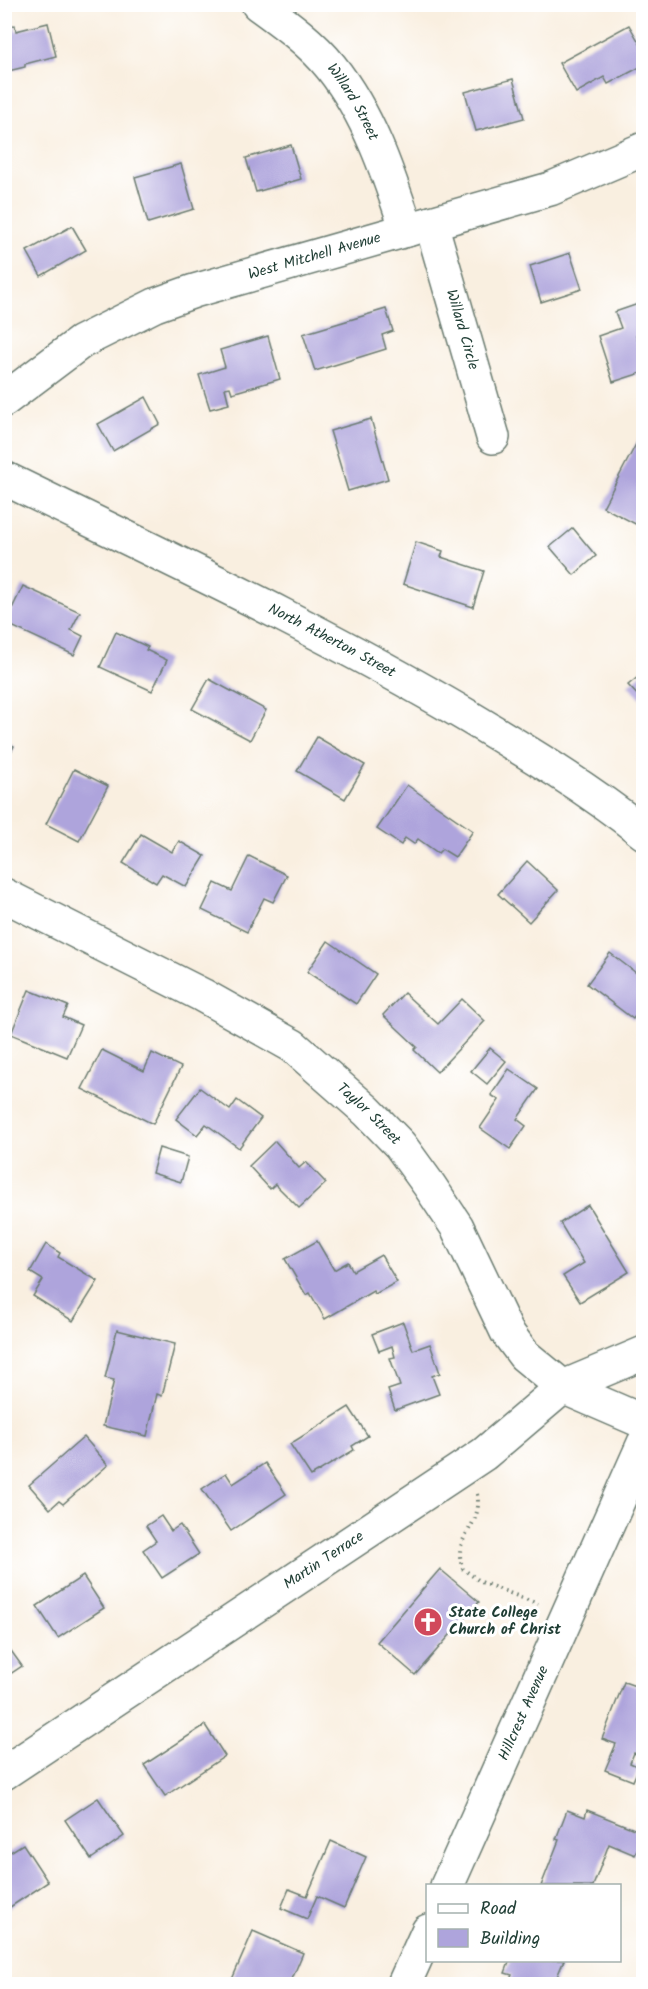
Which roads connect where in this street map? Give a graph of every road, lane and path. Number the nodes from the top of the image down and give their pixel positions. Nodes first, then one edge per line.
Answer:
1 (258, 4) edge
2 (644, 149) edge
3 (419, 226) junction
4 (4, 400) edge
5 (493, 437) dead end
6 (4, 478) edge
7 (644, 832) edge
8 (4, 895) edge
9 (644, 1353) edge
10 (563, 1387) junction
11 (644, 1422) edge
12 (644, 1443) edge
13 (478, 1500) dead end
14 (566, 1616) junction
15 (4, 1773) edge
16 (448, 1884) edge
17 (426, 1935) edge
18 (404, 1984) edge

1 - 3 street, Willard Street
2 - 3 street, West Mitchell Avenue
3 - 4 street, West Mitchell Avenue
3 - 5 street, Willard Circle
6 - 7 street, North Atherton Street
8 - 10 street, Taylor Street
9 - 10 street, Martin Terrace
10 - 11 street, Taylor Street
10 - 15 street, Martin Terrace
12 - 14 street, Hillcrest Avenue
13 - 14 path
14 - 16 street, Hillcrest Avenue
17 - 18 street

